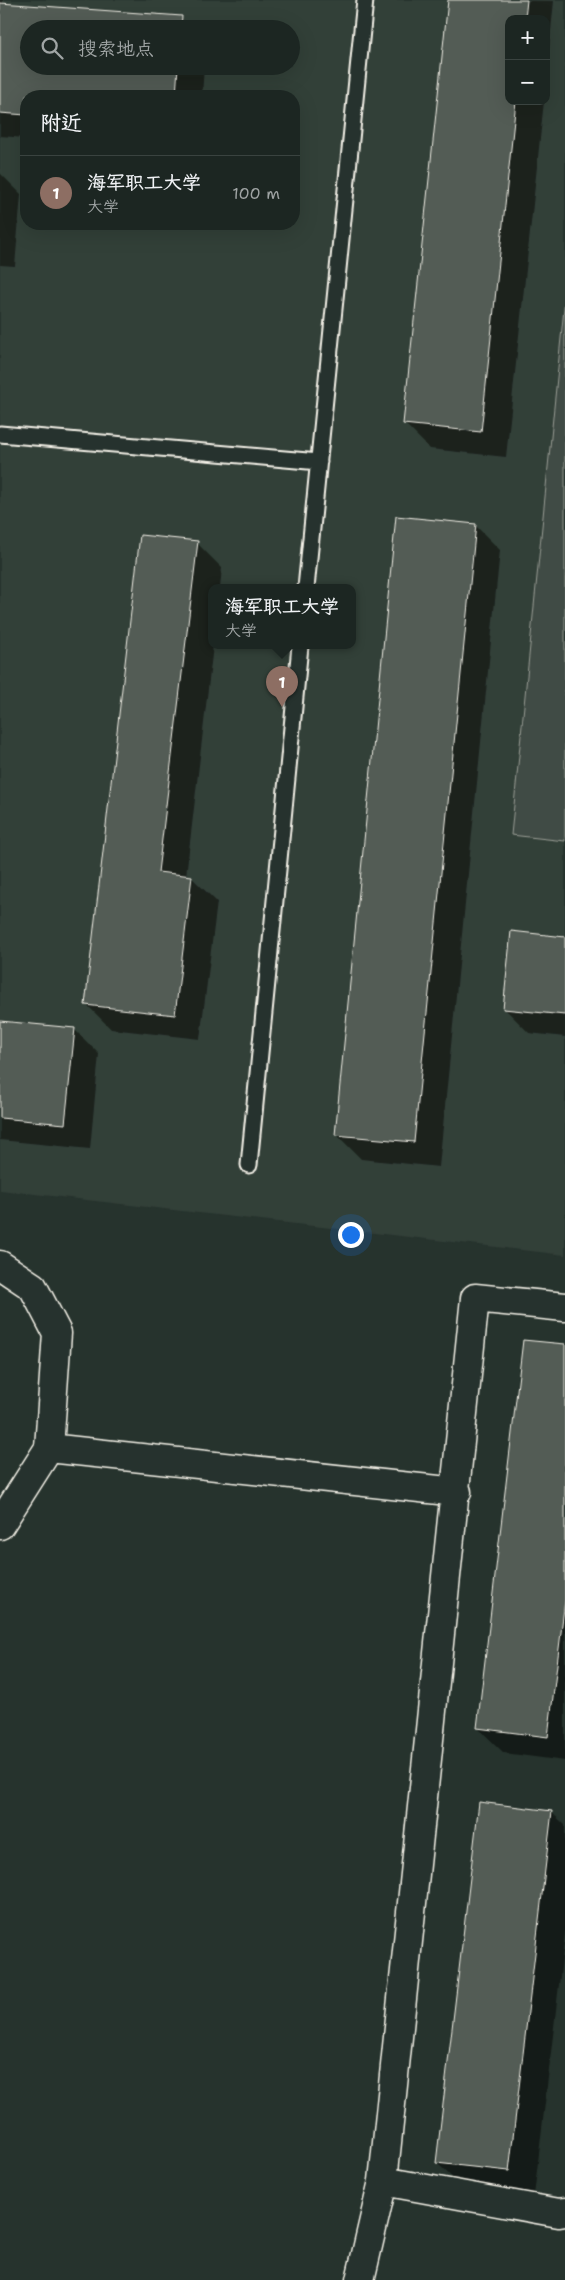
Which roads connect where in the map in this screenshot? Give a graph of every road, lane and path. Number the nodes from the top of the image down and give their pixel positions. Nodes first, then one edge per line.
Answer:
1 (365, 0) edge
2 (0, 434) edge
3 (319, 462) junction
4 (306, 584) edge
5 (300, 649) edge
6 (249, 1165) dead end
7 (0, 1265) edge
8 (565, 1307) edge
9 (49, 1448) junction
10 (456, 1492) junction
11 (0, 1525) edge
12 (383, 2181) junction
13 (565, 2212) edge
14 (360, 2280) edge

1 - 3 lane
2 - 3 lane
3 - 4 lane
5 - 6 lane
7 - 9 street
8 - 10 street
9 - 10 street
9 - 11 street
10 - 12 street
12 - 13 street
12 - 14 street

